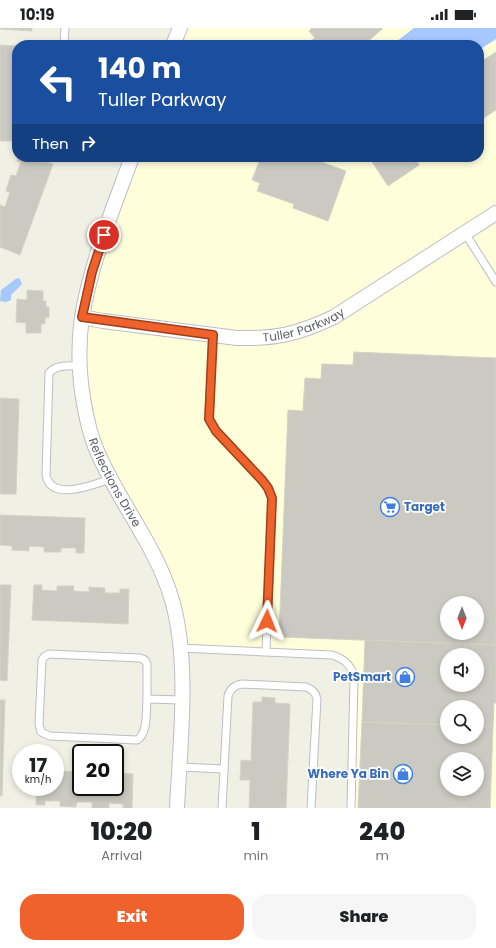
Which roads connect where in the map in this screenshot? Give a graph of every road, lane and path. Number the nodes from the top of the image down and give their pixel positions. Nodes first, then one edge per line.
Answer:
1 (65, 28) edge
2 (180, 28) edge
3 (64, 40) edge
4 (175, 40) edge
5 (130, 162) edge
6 (496, 213) edge
7 (465, 233) junction
8 (496, 282) edge
9 (82, 317) junction
10 (213, 335) junction
11 (80, 366) junction
12 (110, 479) junction
13 (180, 648) junction
14 (266, 651) junction
15 (147, 699) junction
16 (182, 700) junction
17 (179, 767) junction
18 (224, 769) junction
19 (177, 808) edge
20 (222, 808) edge
21 (311, 808) edge
22 (351, 808) edge

1 - 3 lane
2 - 4 street
5 - 9 street, Reflections Drive
6 - 7 street, Tuller Parkway
7 - 8 lane
7 - 10 street, Tuller Parkway
9 - 10 street, Tuller Parkway
9 - 11 street, Reflections Drive
10 - 14 lane
11 - 12 street, Reflections Drive
11 - 12 lane
12 - 13 street, Reflections Drive
13 - 14 lane
13 - 16 street, Reflections Drive
14 - 22 lane
15 - 15 lane
15 - 16 lane
16 - 17 street, Reflections Drive
17 - 18 lane
17 - 19 street, Reflections Drive
18 - 20 lane
18 - 21 lane

